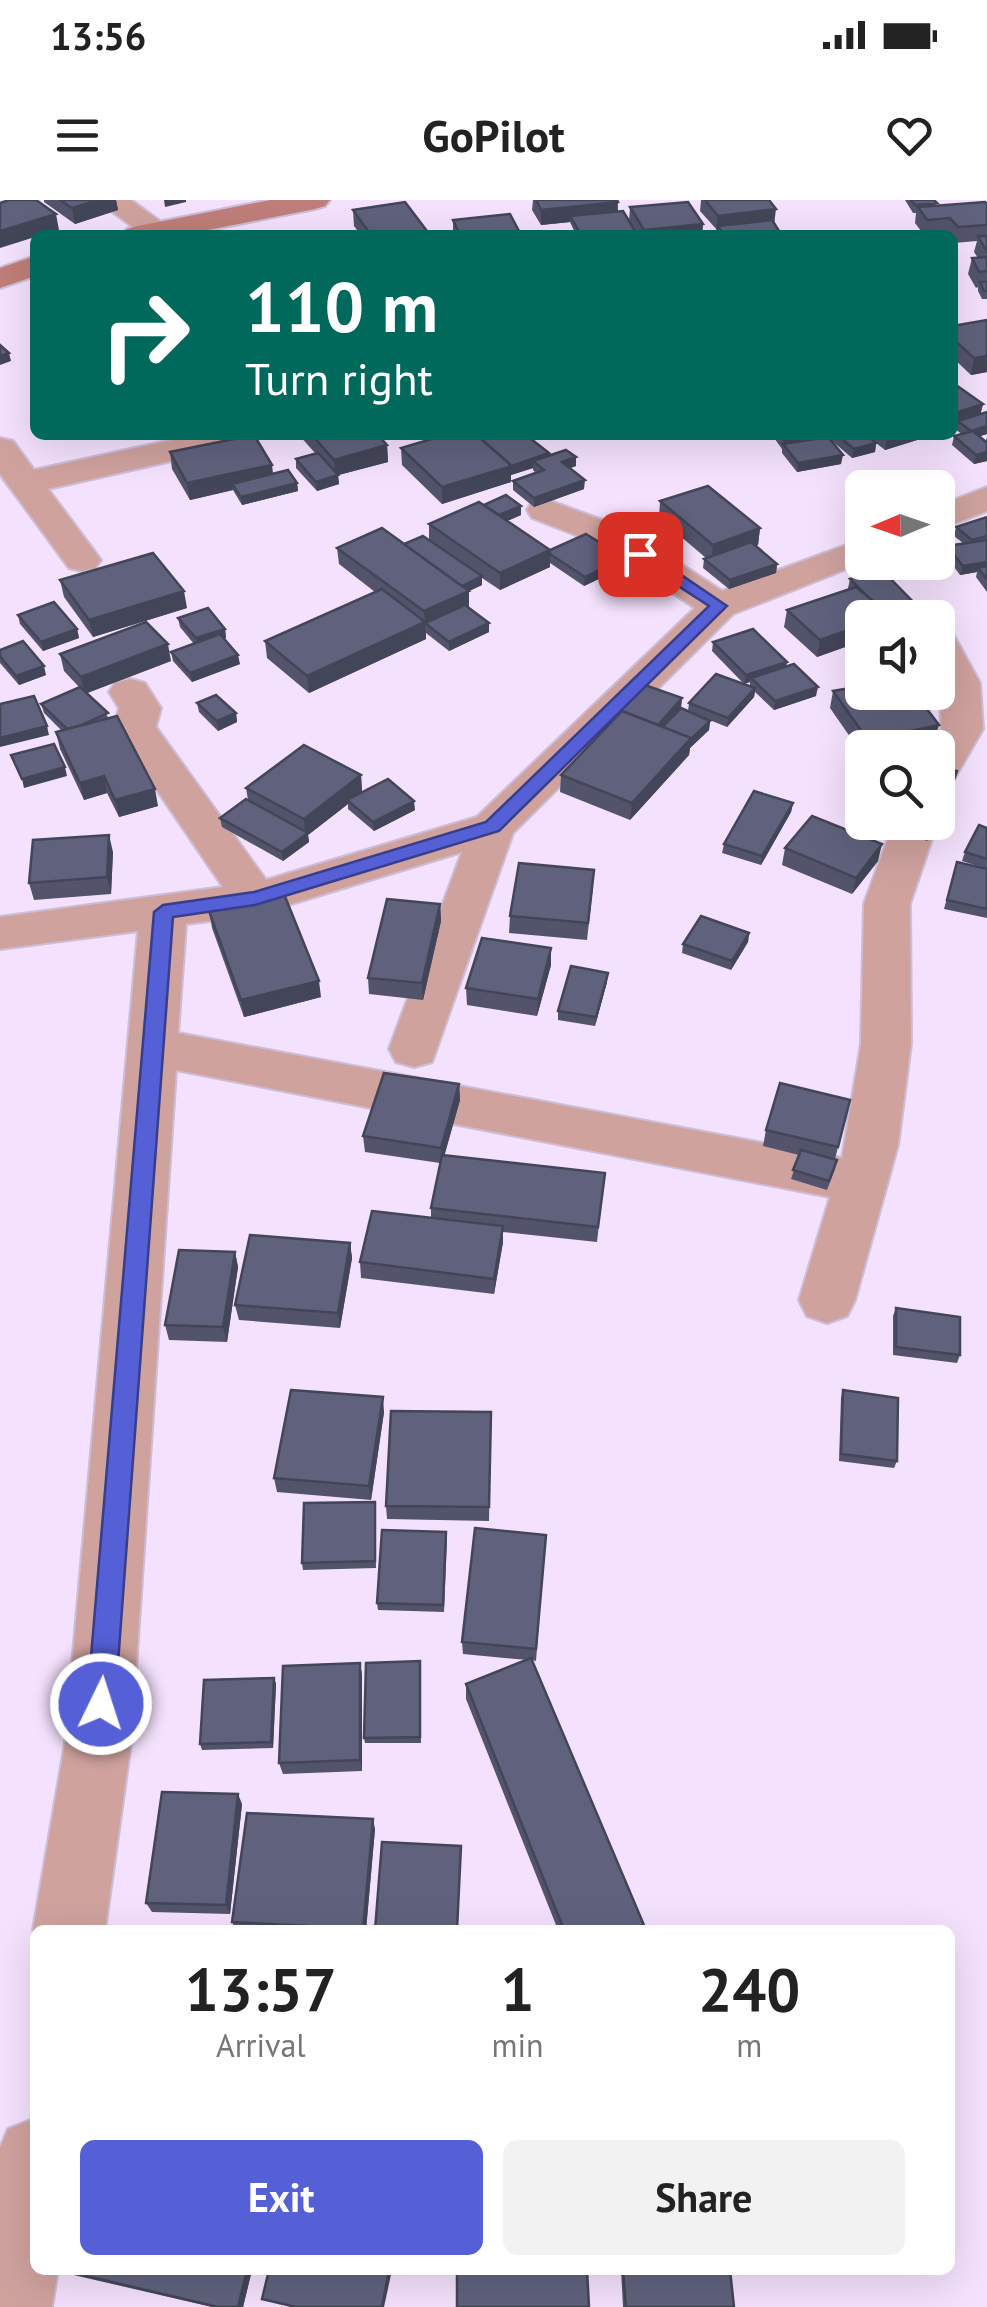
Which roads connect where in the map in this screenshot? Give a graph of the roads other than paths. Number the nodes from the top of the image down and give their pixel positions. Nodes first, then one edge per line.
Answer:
1 (111, 200) edge
2 (315, 200) edge
3 (145, 230) edge
4 (163, 230) edge
5 (30, 268) edge
6 (0, 279) edge
7 (220, 440) edge
8 (0, 449) edge
9 (24, 483) junction
10 (987, 498) edge
11 (545, 510) edge
12 (955, 512) edge
13 (82, 560) dead end
14 (845, 571) edge
15 (719, 606) junction
16 (955, 673) edge
17 (130, 692) dead end
18 (955, 741) edge
19 (493, 827) junction
20 (910, 840) edge
21 (255, 899) junction
22 (163, 912) junction
23 (0, 933) edge
24 (153, 1048) junction
25 (414, 1049) dead end
26 (860, 1182) junction
27 (827, 1300) dead end
28 (71, 1925) edge
29 (30, 2189) edge
30 (12, 2307) edge

1 - 3 street
2 - 4 main road
5 - 6 main road
7 - 9 street
8 - 9 street
9 - 13 street
10 - 12 street
11 - 15 street
14 - 15 street
15 - 19 street
16 - 18 street
17 - 21 street
19 - 21 street
19 - 25 street
20 - 26 street
21 - 22 street
22 - 23 street
22 - 24 street
24 - 26 street
24 - 28 street
26 - 27 street
29 - 30 street

